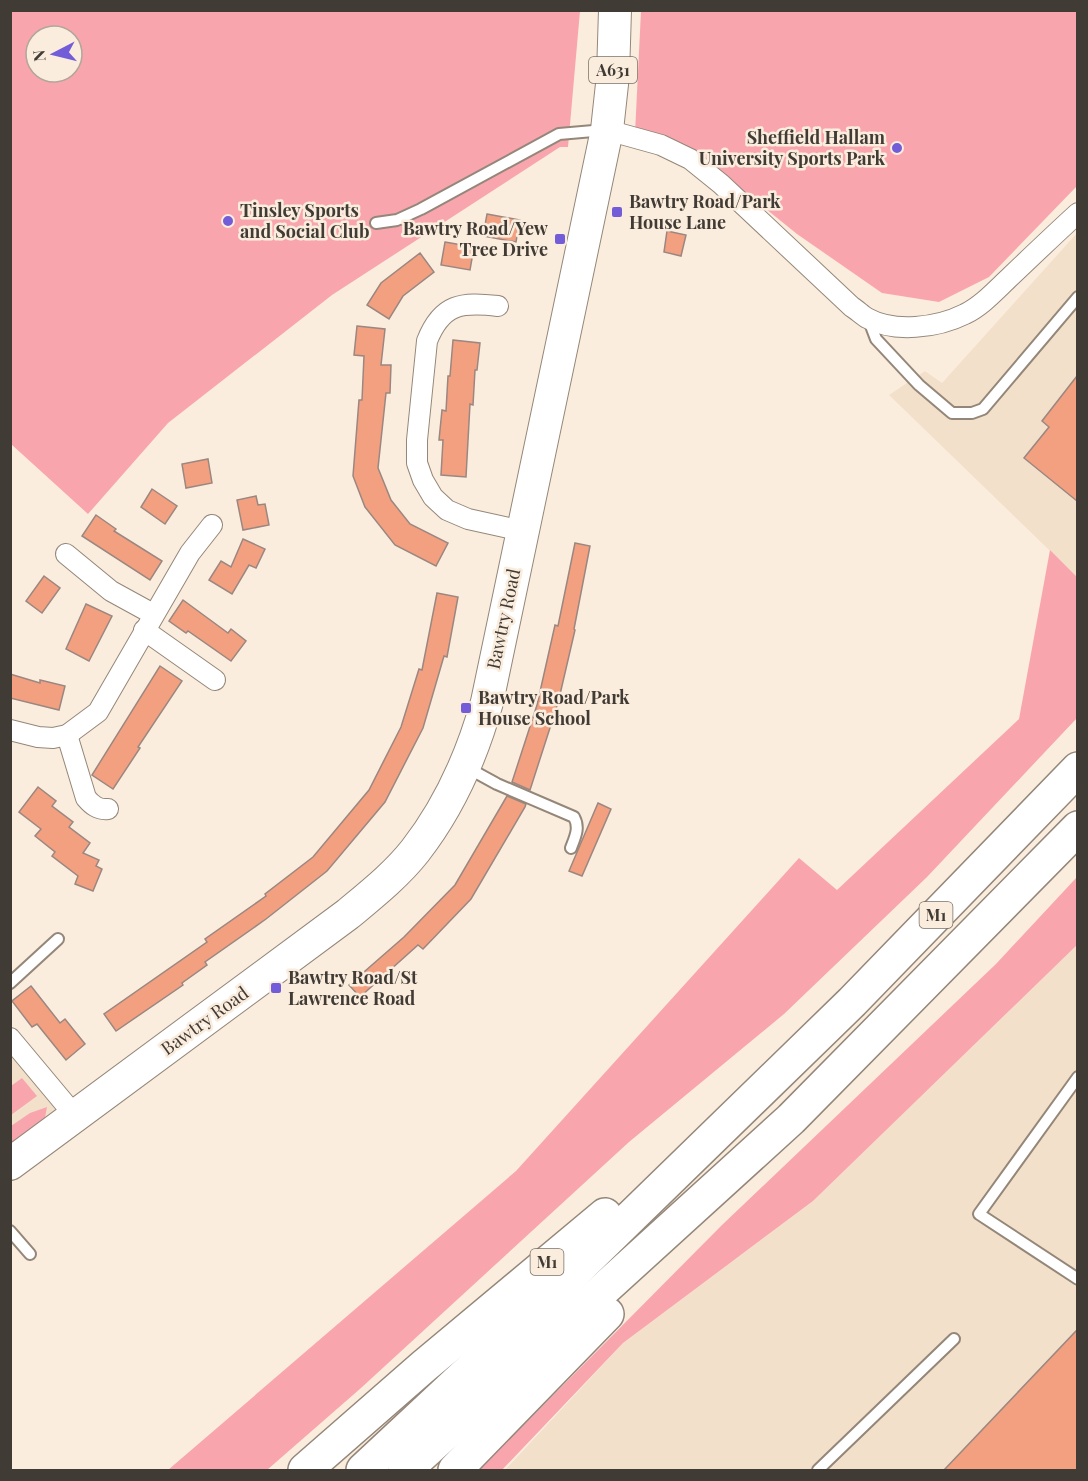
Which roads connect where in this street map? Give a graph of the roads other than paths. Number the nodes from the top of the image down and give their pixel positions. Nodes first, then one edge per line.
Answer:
1 (615, 10) edge
2 (607, 130) junction
3 (1077, 213) edge
4 (376, 223) dead end
5 (1077, 297) edge
6 (498, 306) dead end
7 (867, 318) junction
8 (212, 525) dead end
9 (522, 531) junction
10 (66, 554) dead end
11 (148, 622) junction
12 (215, 680) dead end
13 (10, 730) edge
14 (67, 735) junction
15 (465, 766) junction
16 (1077, 769) edge
17 (108, 809) dead end
18 (1077, 828) edge
19 (571, 848) dead end
20 (58, 939) dead end
21 (10, 983) edge
22 (14, 1048) edge
23 (793, 1058) junction
24 (1077, 1077) edge
25 (76, 1117) junction
26 (762, 1145) junction
27 (10, 1164) edge
28 (10, 1231) edge
29 (30, 1254) dead end
30 (1077, 1279) edge
31 (954, 1339) dead end
32 (305, 1470) edge
33 (363, 1470) edge
34 (405, 1470) edge
35 (455, 1470) edge
36 (818, 1470) edge

1 - 2 main road, Bawtry Road / A631
2 - 4 lane
2 - 7 street
2 - 9 main road, Bawtry Road / A631
3 - 7 street
5 - 7 lane
6 - 9 street
8 - 11 street
9 - 15 main road, Bawtry Road / A631
10 - 11 street
11 - 12 street
11 - 14 street
13 - 14 street
14 - 17 street
15 - 19 lane
15 - 25 main road, Bawtry Road / A631
16 - 23 highway, M1
18 - 26 highway, M1
20 - 21 lane
22 - 25 street
23 - 32 highway, M1
23 - 33 highway, M1
24 - 30 lane
25 - 27 main road, Bawtry Road / A631
26 - 34 highway, M1
26 - 35 highway
28 - 29 lane
31 - 36 lane

